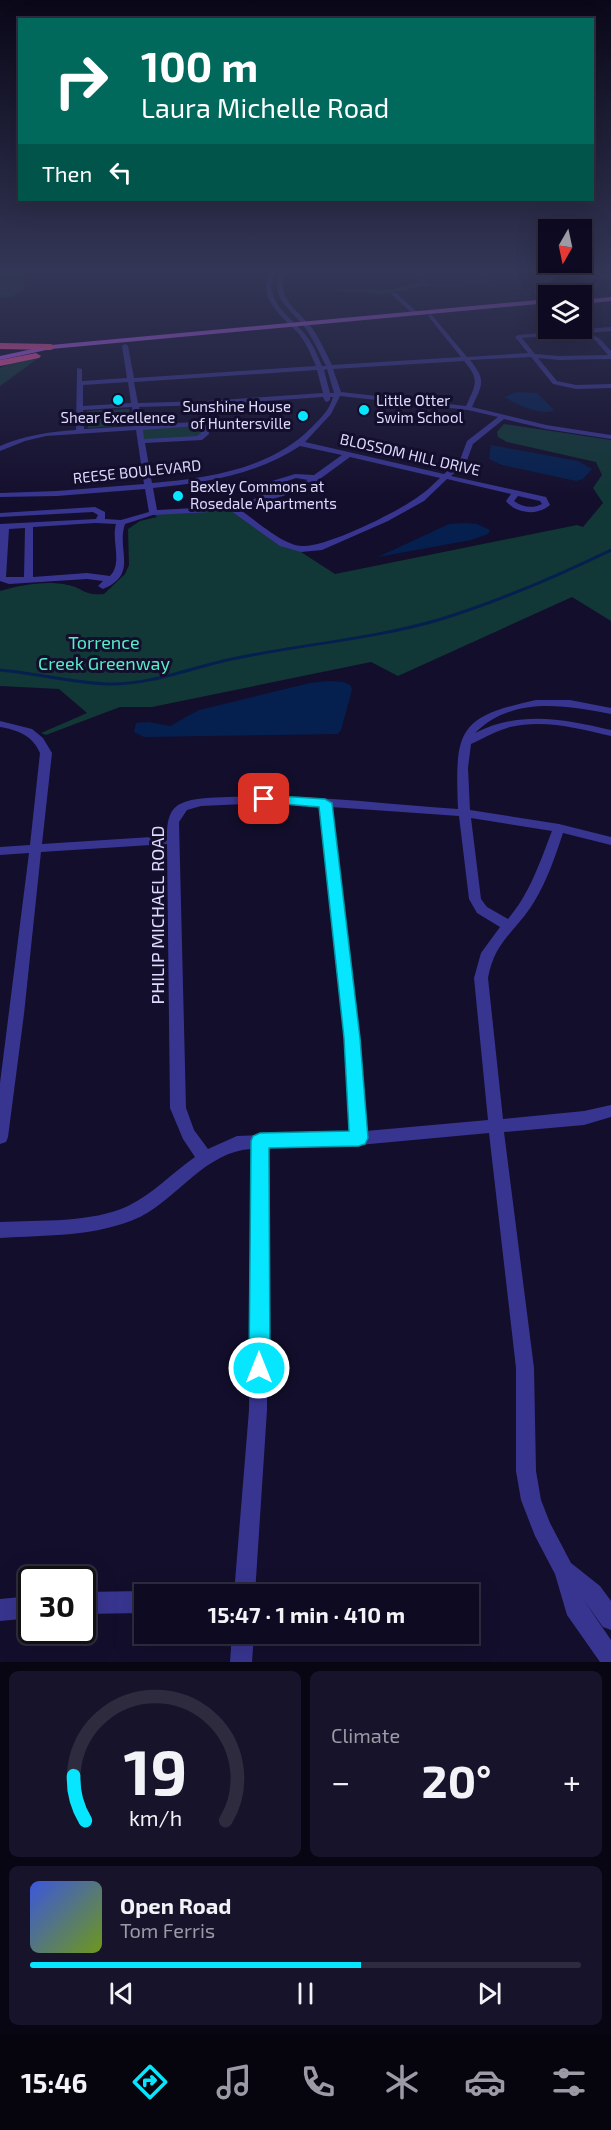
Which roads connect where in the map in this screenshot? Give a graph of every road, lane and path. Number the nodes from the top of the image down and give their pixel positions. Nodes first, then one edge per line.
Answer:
1 (125, 346) edge
2 (29, 347) edge
3 (51, 347) junction
4 (56, 347) edge
5 (109, 347) edge
6 (120, 347) edge
7 (308, 347) edge
8 (317, 347) edge
9 (454, 347) edge
10 (525, 347) edge
11 (96, 349) junction
12 (10, 355) junction
13 (0, 356) edge
14 (36, 356) junction
15 (532, 356) junction
16 (611, 356) edge
17 (464, 359) junction
18 (0, 363) edge
19 (319, 368) junction
20 (328, 368) junction
21 (79, 369) dead end
22 (131, 380) junction
23 (79, 383) junction
24 (611, 386) edge
25 (328, 394) junction
26 (337, 394) junction
27 (136, 405) junction
28 (80, 408) junction
29 (468, 408) junction
30 (328, 413) junction
31 (504, 416) junction
32 (140, 427) junction
33 (80, 431) junction
34 (611, 436) edge
35 (142, 441) junction
36 (298, 443) junction
37 (0, 449) edge
38 (348, 455) junction
39 (446, 477) junction
40 (317, 478) junction
41 (149, 486) junction
42 (516, 493) dead end
43 (0, 495) edge
44 (266, 498) junction
45 (233, 508) junction
46 (153, 513) junction
47 (0, 515) edge
48 (100, 520) junction
49 (122, 522) junction
50 (29, 525) junction
51 (2, 527) edge
52 (28, 580) junction
53 (611, 711) edge
54 (0, 724) edge
55 (611, 733) edge
56 (469, 741) junction
57 (325, 803) junction
58 (464, 813) junction
59 (560, 828) junction
60 (173, 840) junction
61 (611, 841) edge
62 (34, 849) junction
63 (0, 851) edge
64 (508, 925) junction
65 (611, 1111) edge
66 (497, 1125) junction
67 (0, 1137) edge
68 (359, 1138) junction
69 (260, 1141) junction
70 (205, 1157) junction
71 (0, 1230) edge
72 (564, 1570) junction
73 (246, 1584) edge
74 (134, 1602) edge
75 (96, 1603) edge
76 (18, 1608) edge
77 (0, 1610) edge
78 (611, 1619) edge
79 (242, 1644) edge
80 (611, 1659) edge
81 (241, 1662) edge

1 - 22 street
2 - 3 highway
3 - 4 main road
3 - 12 main road
5 - 11 main road
6 - 11 main road
7 - 19 street
8 - 20 street
9 - 17 street
10 - 15 street
11 - 14 main road
12 - 13 main road
12 - 14 main road
14 - 18 highway
15 - 16 street
15 - 17 street
15 - 24 street
17 - 20 street
17 - 29 street
19 - 20 street
19 - 22 street
19 - 25 street
20 - 26 street
21 - 23 street
22 - 23 street
22 - 27 street
23 - 28 street
25 - 26 street
25 - 27 street
25 - 30 street
26 - 29 street
26 - 30 street, REESE BOULEVARD
27 - 28 street
27 - 32 street
28 - 33 street
29 - 31 street
30 - 36 street, REESE BOULEVARD
31 - 34 street
31 - 39 street
32 - 33 street
32 - 35 street
32 - 35 street
33 - 37 street
35 - 41 street
36 - 38 street, BLOSSOM HILL DRIVE
36 - 41 street, REESE BOULEVARD
38 - 39 street, BLOSSOM HILL DRIVE
38 - 40 street
39 - 42 street, BLOSSOM HILL DRIVE
39 - 45 street
40 - 44 street
40 - 44 street
41 - 43 street, REESE BOULEVARD
41 - 46 street
44 - 45 street
45 - 46 street
46 - 49 street
47 - 48 street
48 - 49 street
48 - 50 street
49 - 52 street
50 - 51 street
50 - 52 street
51 - 52 street
53 - 56 street
54 - 62 street
55 - 56 street
56 - 58 street
57 - 58 street, PHILIP MICHAEL ROAD
57 - 60 street, PHILIP MICHAEL ROAD
57 - 68 street
58 - 59 street, PHILIP MICHAEL ROAD
58 - 64 street
59 - 61 street, PHILIP MICHAEL ROAD
59 - 64 street
60 - 62 street
60 - 70 street, PHILIP MICHAEL ROAD
62 - 63 street
62 - 67 street
64 - 66 street
65 - 66 street
66 - 68 street
66 - 72 street
68 - 69 street
69 - 70 street
69 - 73 street
70 - 71 street
72 - 78 street
72 - 80 street
74 - 75 street
76 - 77 street
79 - 81 street

